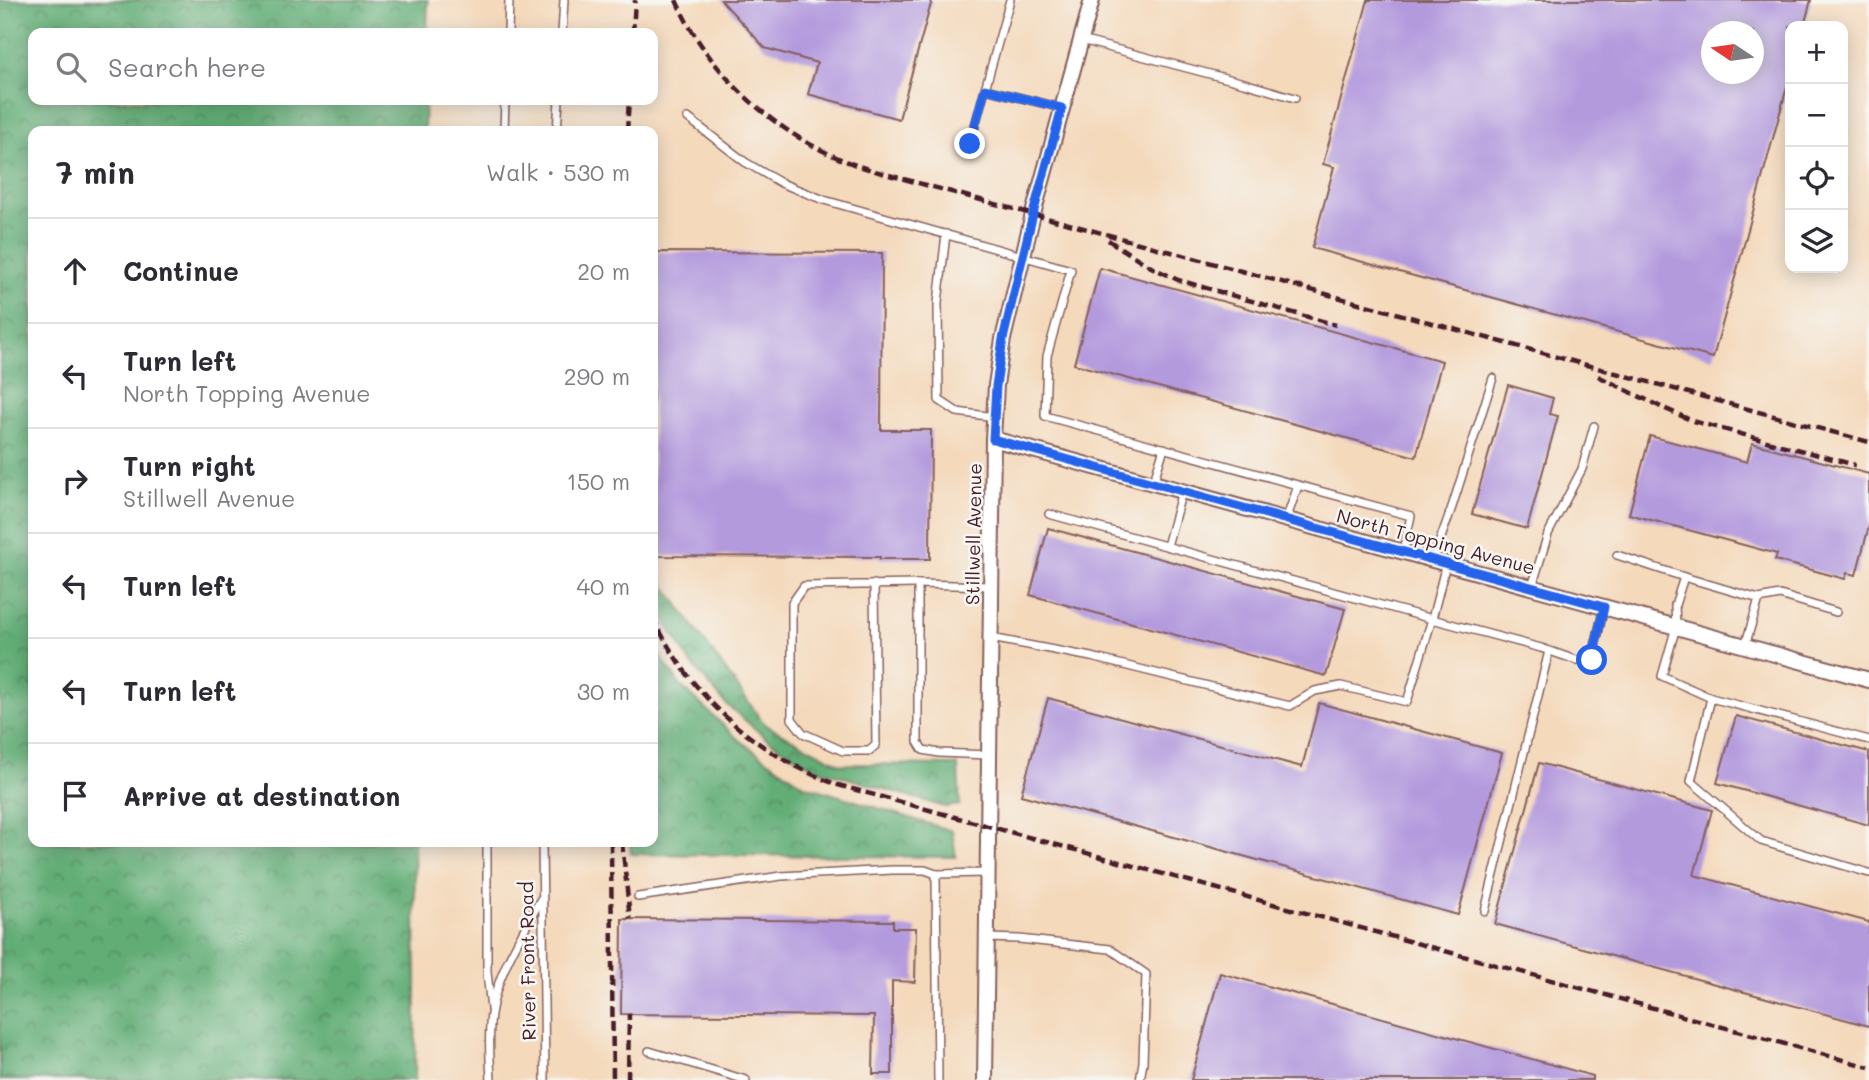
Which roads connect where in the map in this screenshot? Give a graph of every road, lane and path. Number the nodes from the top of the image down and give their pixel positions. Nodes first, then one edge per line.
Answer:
1 (509, 0) edge
2 (564, 0) edge
3 (1010, 0) edge
4 (1092, 0) edge
5 (508, 28) edge
6 (562, 28) edge
7 (1081, 40) junction
8 (985, 89) junction
9 (1295, 98) dead end
10 (505, 105) edge
11 (559, 105) edge
12 (1062, 108) junction
13 (688, 118) dead end
14 (504, 126) edge
15 (557, 126) edge
16 (970, 144) dead end
17 (946, 234) junction
18 (1023, 255) junction
19 (1493, 378) dead end
20 (995, 417) junction
21 (1594, 426) dead end
22 (993, 439) junction
23 (1164, 448) junction
24 (1153, 483) junction
25 (1298, 486) junction
26 (1182, 491) junction
27 (1049, 514) dead end
28 (1286, 520) junction
29 (1167, 546) junction
30 (1402, 552) junction
31 (1617, 555) dead end
32 (1440, 562) junction
33 (1684, 577) junction
34 (874, 584) junction
35 (918, 584) junction
36 (991, 586) junction
37 (1532, 587) junction
38 (1759, 599) junction
39 (1604, 607) junction
40 (1836, 612) dead end
41 (1432, 618) junction
42 (1676, 627) junction
43 (990, 638) junction
44 (1745, 646) junction
45 (1549, 651) junction
46 (1869, 680) edge
47 (1711, 698) junction
48 (1869, 739) edge
49 (989, 755) junction
50 (487, 847) edge
51 (542, 847) edge
52 (987, 873) junction
53 (1869, 873) edge
54 (936, 874) junction
55 (638, 897) dead end
56 (541, 899) junction
57 (1485, 911) dead end
58 (986, 938) junction
59 (491, 1013) junction
60 (649, 1051) dead end
61 (491, 1080) edge
62 (545, 1080) edge
63 (746, 1080) edge
64 (938, 1080) edge
65 (985, 1080) edge
66 (1140, 1080) edge

1 - 5 lane
2 - 6 lane
3 - 8 lane
4 - 7 street, Stillwell Avenue
7 - 9 lane
7 - 12 street, Stillwell Avenue
8 - 12 lane
8 - 16 lane
10 - 14 lane
11 - 15 lane
12 - 18 street, Stillwell Avenue
13 - 17 lane
17 - 18 lane
17 - 20 lane
18 - 20 street, Stillwell Avenue
18 - 23 lane
19 - 32 lane
20 - 22 street, Stillwell Avenue
21 - 37 lane
22 - 24 street, North Topping Avenue
22 - 36 street, Stillwell Avenue
23 - 24 lane
23 - 25 lane
24 - 26 street, North Topping Avenue
25 - 28 lane
25 - 30 lane
26 - 28 street, North Topping Avenue
26 - 29 lane
27 - 29 lane
28 - 30 street, North Topping Avenue
29 - 41 lane
30 - 32 street, North Topping Avenue
31 - 33 lane
32 - 37 street, North Topping Avenue
32 - 41 lane
33 - 38 lane
33 - 42 lane
34 - 34 lane
34 - 35 lane
35 - 36 lane
35 - 49 lane
36 - 43 street, Stillwell Avenue
37 - 39 street, North Topping Avenue
38 - 40 lane
38 - 44 lane
39 - 42 street, North Topping Avenue
39 - 45 lane
41 - 43 lane
41 - 45 lane
42 - 44 street, North Topping Avenue
42 - 47 lane
43 - 49 street, Stillwell Avenue
44 - 46 street, North Topping Avenue
45 - 57 lane
47 - 48 lane
47 - 53 lane
49 - 52 street, Stillwell Avenue
50 - 59 lane
51 - 56 lane, River Front Road
52 - 54 lane
52 - 58 street, Stillwell Avenue
54 - 55 lane
54 - 64 lane
56 - 59 lane
56 - 62 lane, River Front Road
58 - 65 street, Stillwell Avenue
58 - 66 lane
59 - 61 lane
60 - 63 lane

